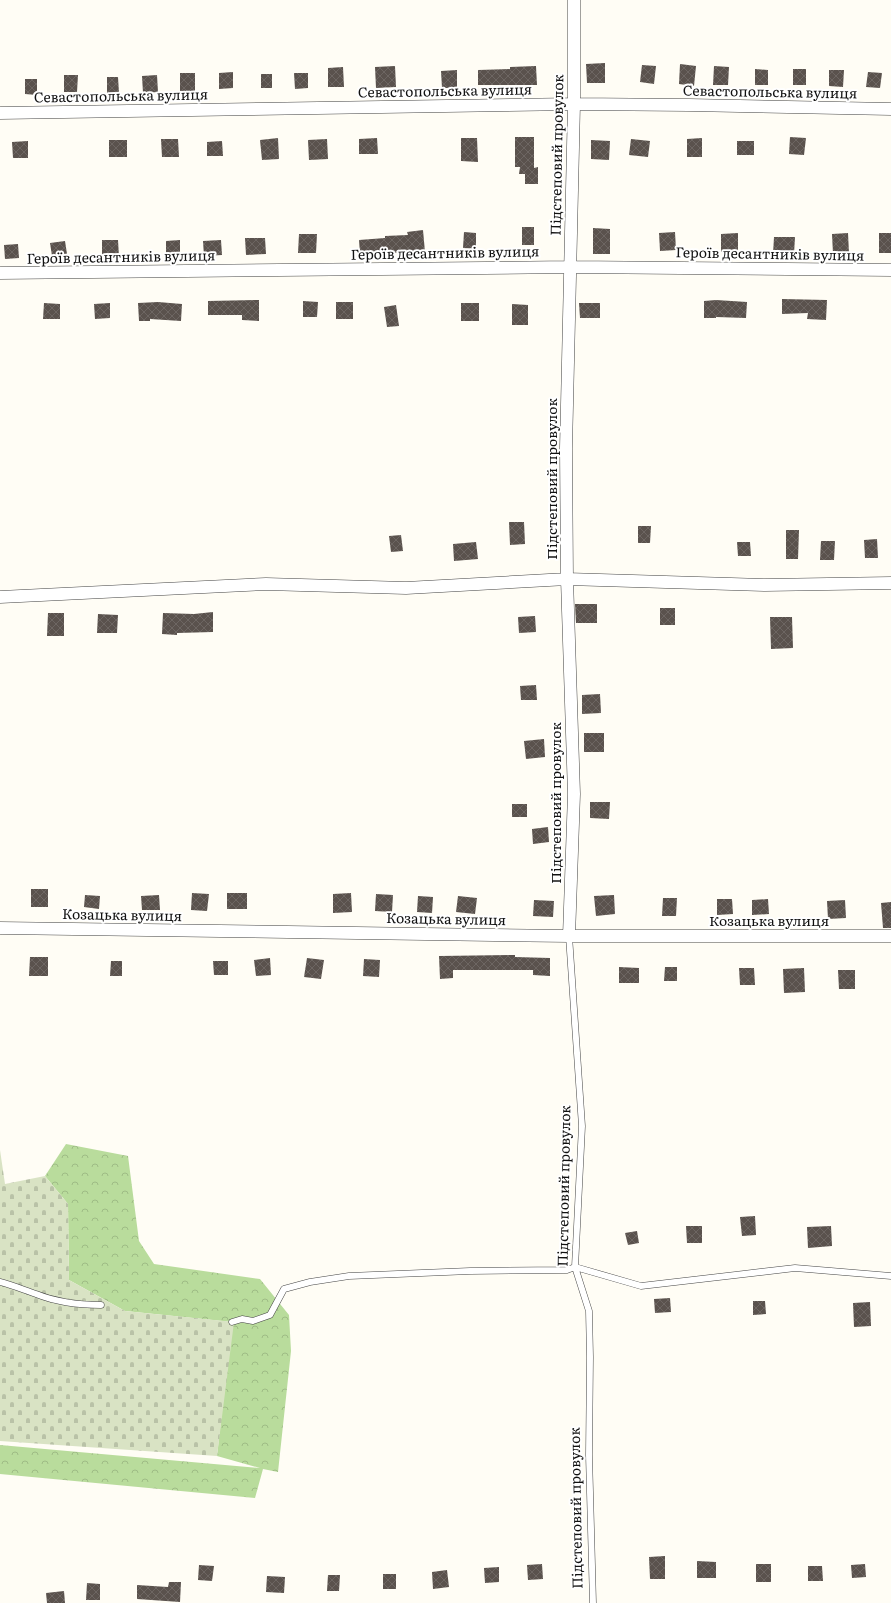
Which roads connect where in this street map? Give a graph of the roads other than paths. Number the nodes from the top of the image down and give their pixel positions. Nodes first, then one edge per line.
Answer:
1 (574, 0) edge
2 (574, 104) junction
3 (891, 110) edge
4 (0, 113) edge
5 (571, 267) junction
6 (891, 270) edge
7 (0, 273) edge
8 (567, 579) junction
9 (891, 583) edge
10 (0, 597) edge
11 (0, 928) edge
12 (569, 936) junction
13 (891, 936) edge
14 (575, 1267) junction
15 (891, 1276) edge
16 (0, 1282) edge
17 (101, 1305) dead end
18 (232, 1322) dead end
19 (593, 1603) edge

1 - 2 street, Підстеповий провулок
2 - 3 street, Севастопольська вулиця
2 - 4 street, Севастопольська вулиця
2 - 5 street, Підстеповий провулок
5 - 6 street, Героїв десантників вулиця
5 - 7 street, Героїв десантників вулиця
5 - 8 street, Підстеповий провулок
8 - 9 street
8 - 10 street
8 - 12 street, Підстеповий провулок
11 - 12 street, Козацька вулиця
12 - 13 street, Козацька вулиця
12 - 14 lane, Підстеповий провулок
14 - 15 lane
14 - 18 lane
14 - 19 lane, Підстеповий провулок
16 - 17 lane

